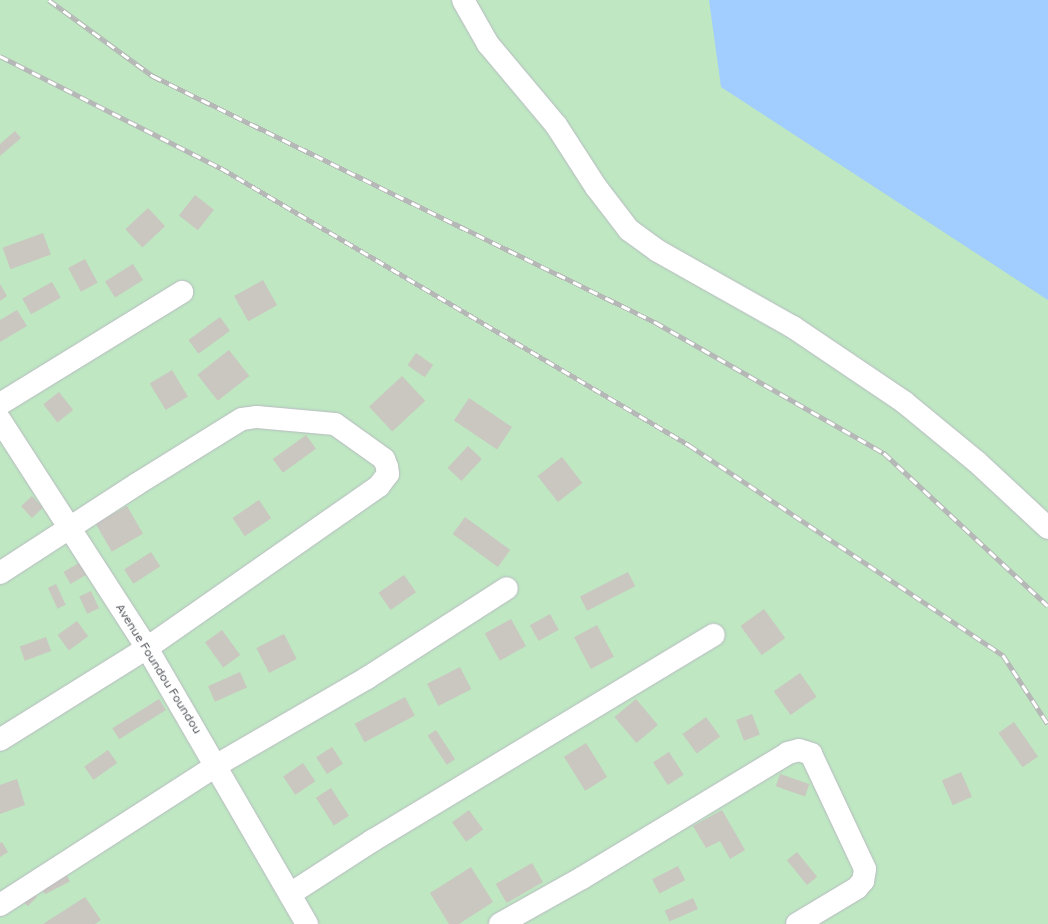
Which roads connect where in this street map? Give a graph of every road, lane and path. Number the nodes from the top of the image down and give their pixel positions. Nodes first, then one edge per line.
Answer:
1 (463, 0) edge
2 (182, 292) dead end
3 (0, 404) edge
4 (0, 420) edge
5 (1048, 528) edge
6 (69, 529) junction
7 (0, 573) edge
8 (507, 588) dead end
9 (714, 635) dead end
10 (147, 648) junction
11 (0, 740) edge
12 (217, 765) junction
13 (290, 894) junction
14 (0, 905) edge
15 (307, 924) edge
16 (500, 924) edge
17 (797, 924) edge

1 - 5 street
2 - 3 street
4 - 6 street, Avenue Foundou Foundou
6 - 7 street
6 - 10 street, Avenue Foundou Foundou
6 - 10 street
8 - 12 street
9 - 13 street
10 - 11 street
10 - 12 street, Avenue Foundou Foundou
12 - 13 street, Avenue Foundou Foundou
12 - 14 street
13 - 15 street, Avenue Foundou Foundou
16 - 17 street

